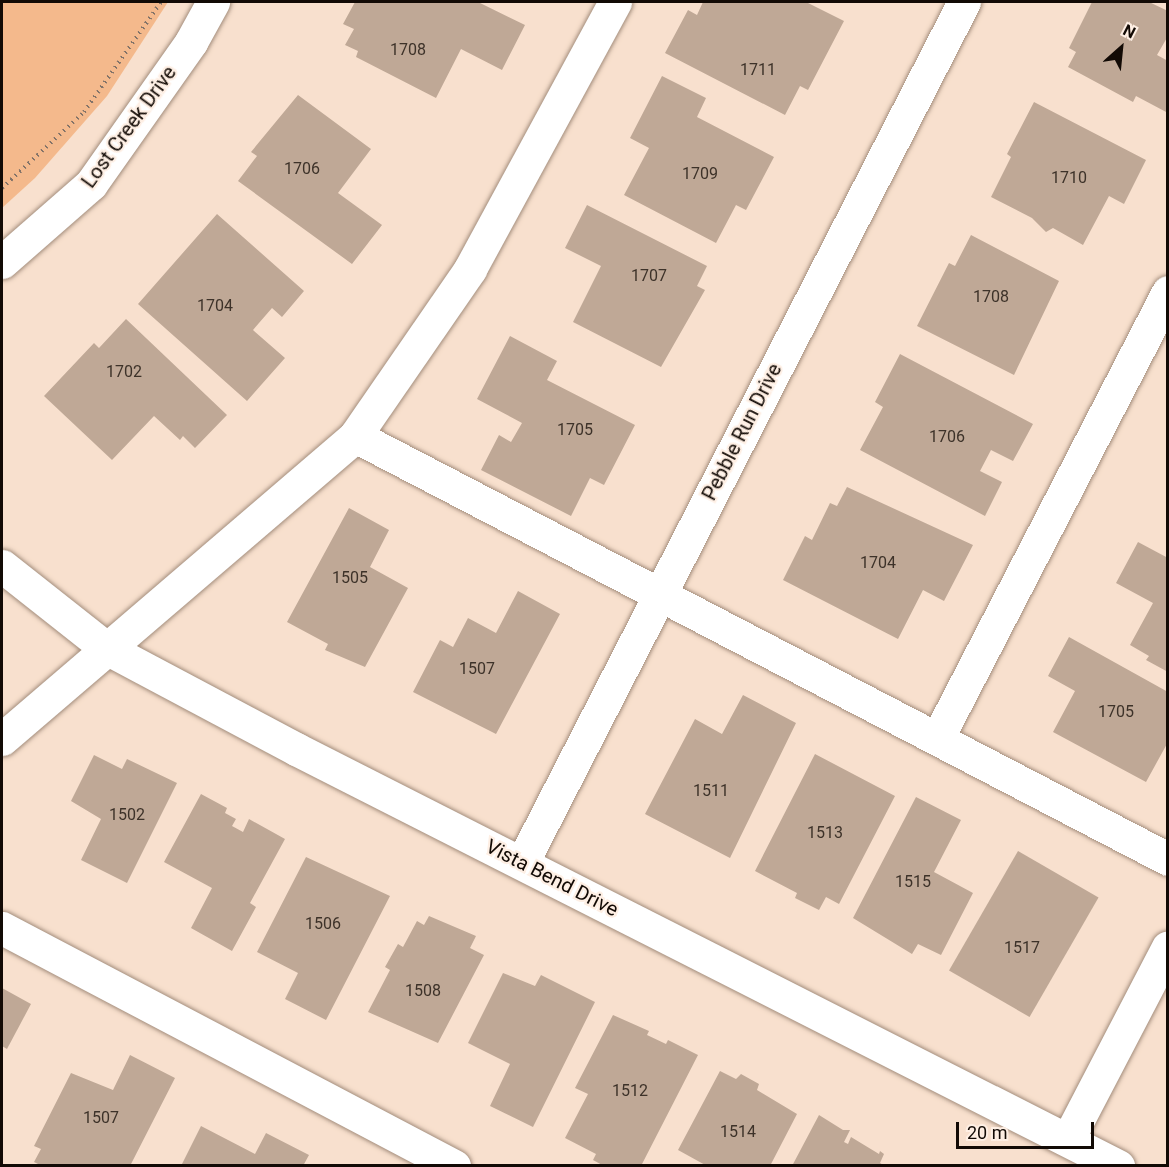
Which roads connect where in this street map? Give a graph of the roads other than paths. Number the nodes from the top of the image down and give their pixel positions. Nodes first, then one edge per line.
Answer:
1 (213, 2) edge
2 (615, 2) edge
3 (964, 2) edge
4 (2, 262) edge
5 (1167, 292) edge
6 (355, 436) junction
7 (2, 566) edge
8 (659, 594) junction
9 (106, 648) junction
10 (2, 739) edge
11 (937, 739) junction
12 (1167, 859) edge
13 (522, 863) junction
14 (2, 928) edge
15 (1167, 947) edge
16 (1068, 1139) junction
17 (454, 1166) edge
18 (1118, 1166) edge

1 - 4 street, Lost Creek Drive
2 - 6 street
3 - 8 street, Pebble Run Drive
5 - 11 street
6 - 8 street
6 - 9 street
7 - 9 street, Vista Bend Drive
8 - 11 street
8 - 13 street, Pebble Run Drive
9 - 10 street
9 - 13 street, Vista Bend Drive
11 - 12 street
13 - 16 street, Vista Bend Drive
14 - 17 street
15 - 16 street
16 - 18 street, Vista Bend Drive

